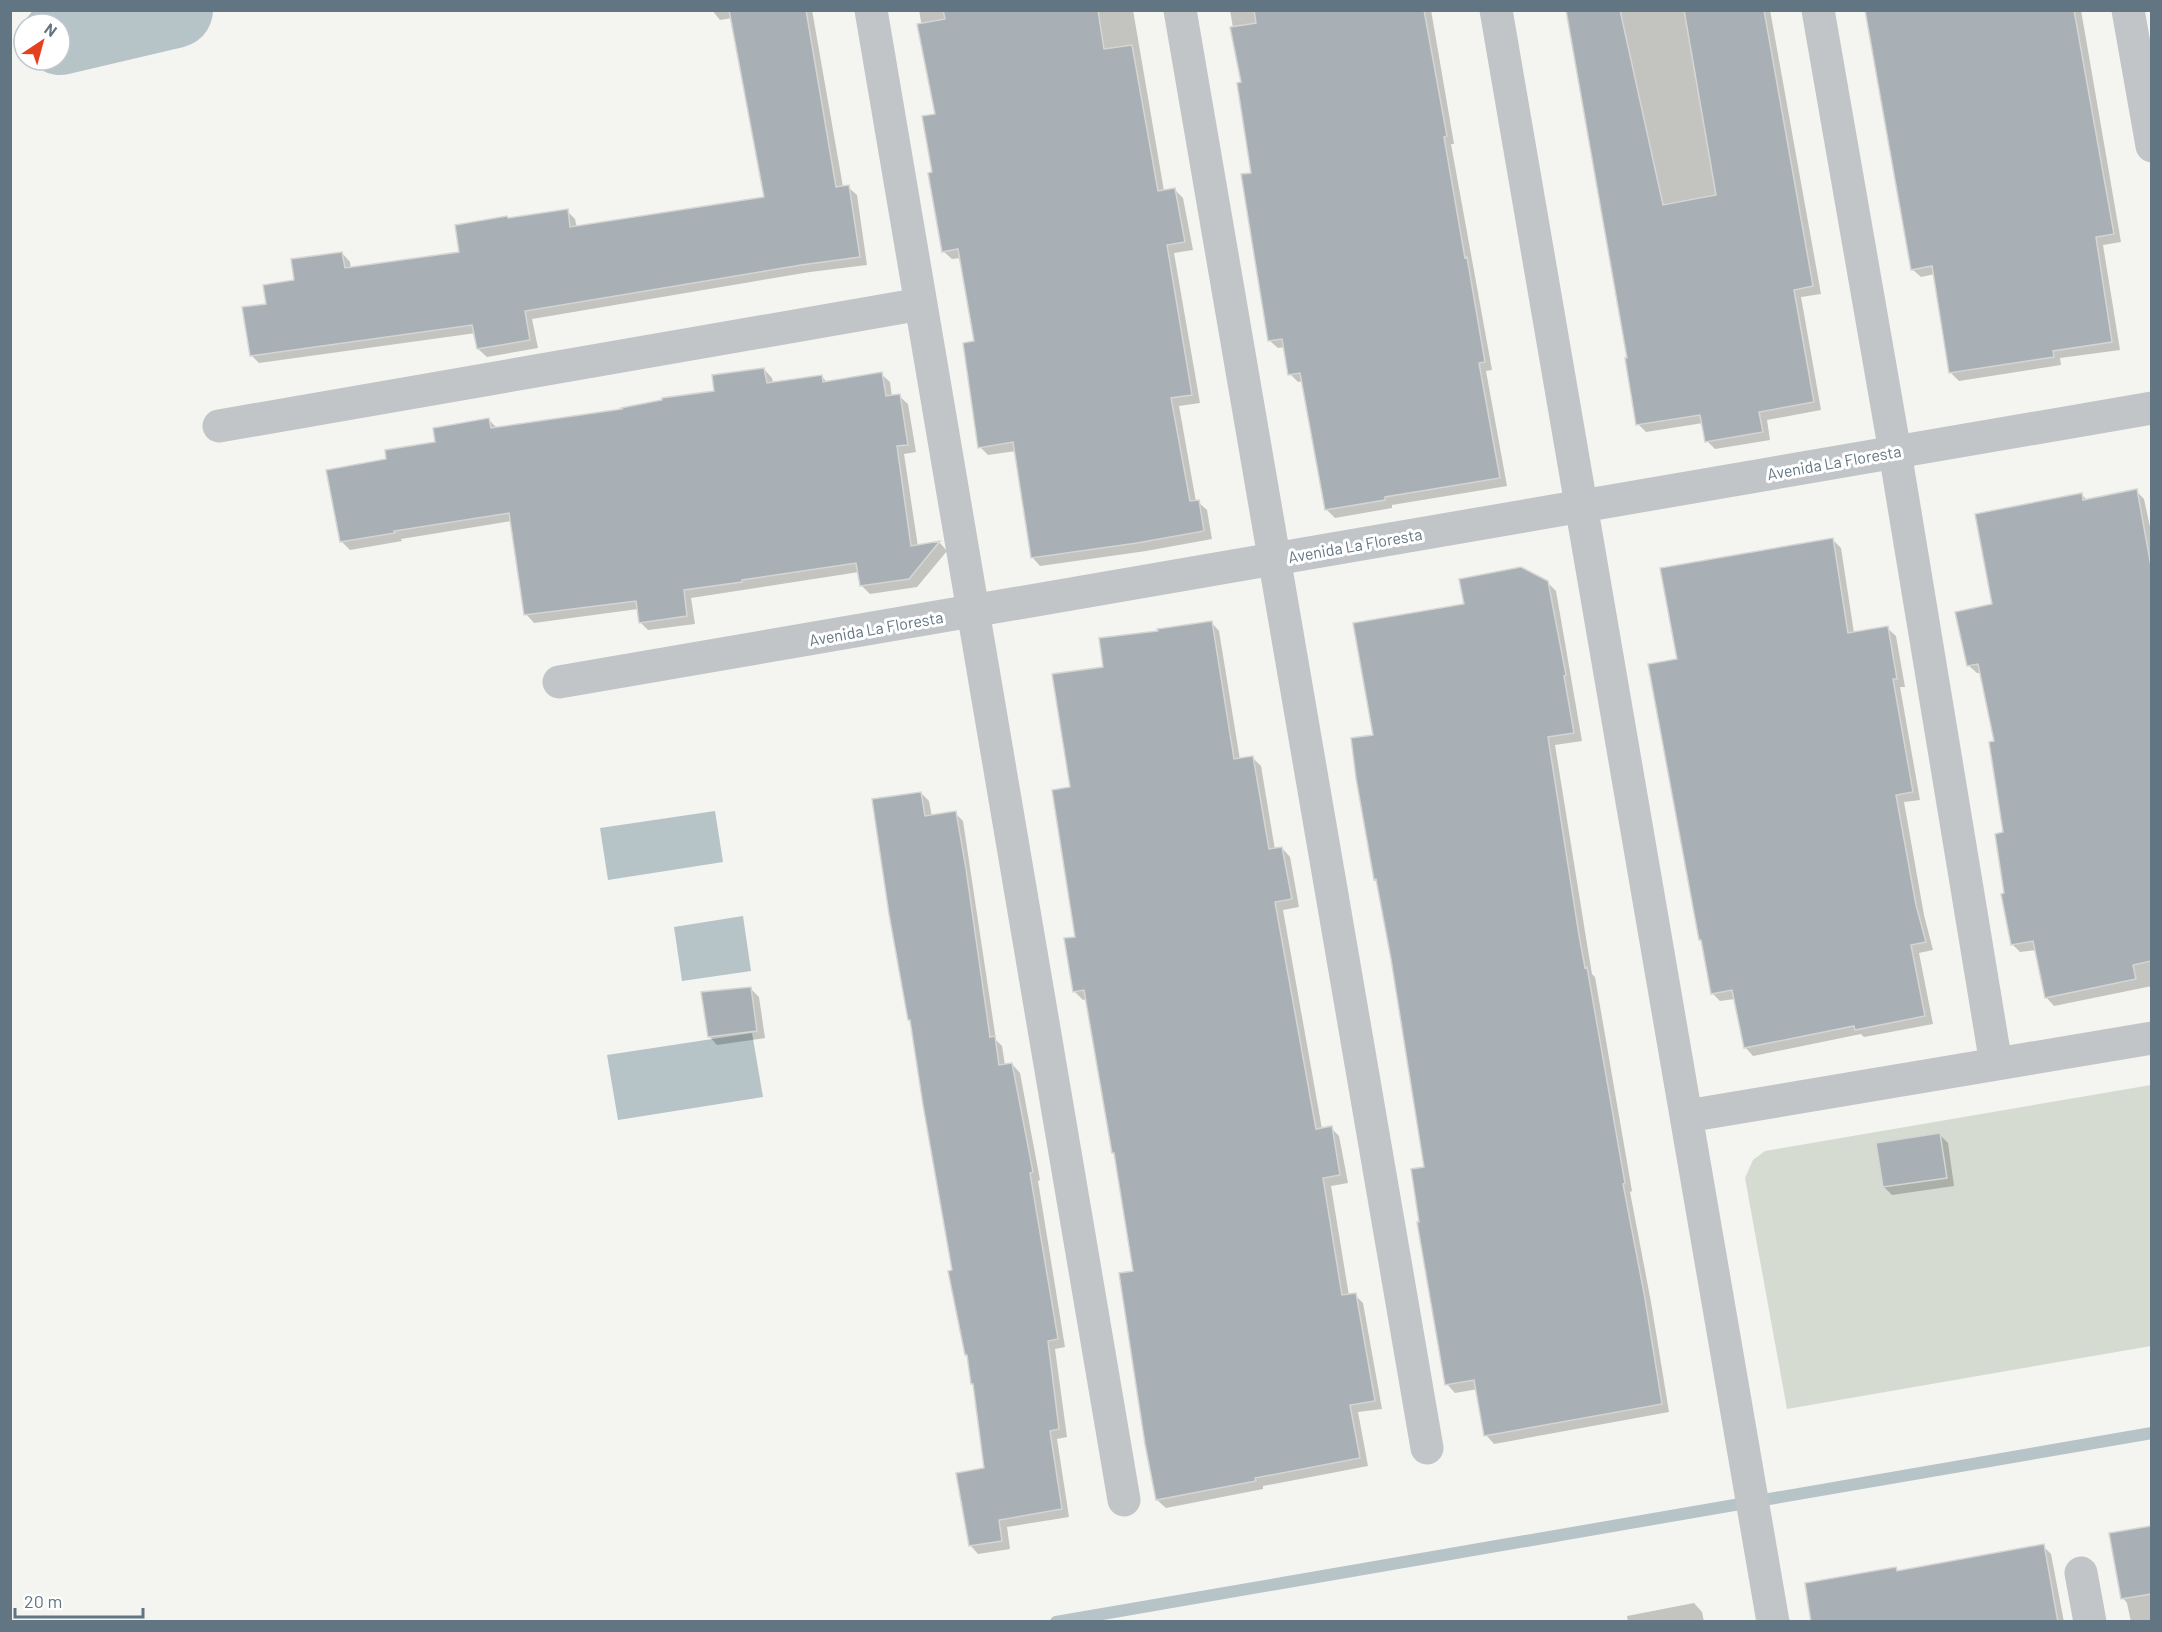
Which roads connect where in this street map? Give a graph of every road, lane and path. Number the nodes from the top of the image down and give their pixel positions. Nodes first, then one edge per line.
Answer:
1 (872, 10) edge
2 (1180, 10) edge
3 (1496, 10) edge
4 (1818, 10) edge
5 (2128, 10) edge
6 (2151, 146) edge
7 (921, 304) junction
8 (2151, 408) edge
9 (219, 426) dead end
10 (1895, 452) junction
11 (1581, 506) junction
12 (1275, 559) junction
13 (973, 611) junction
14 (559, 682) dead end
15 (2151, 1038) edge
16 (1996, 1064) junction
17 (1687, 1116) junction
18 (1427, 1448) dead end
19 (1124, 1500) dead end
20 (2081, 1573) dead end
21 (1773, 1622) edge
22 (2090, 1622) edge

1 - 7 street
2 - 12 street
3 - 11 street
4 - 10 street
5 - 6 street
7 - 9 street
7 - 13 street
8 - 10 street, Avenida La Floresta
10 - 11 street, Avenida La Floresta
10 - 16 street
11 - 12 street, Avenida La Floresta
11 - 17 street
12 - 13 street, Avenida La Floresta
12 - 18 street
13 - 14 street, Avenida La Floresta
13 - 19 street
15 - 16 street
16 - 17 street
17 - 21 street
20 - 22 street

